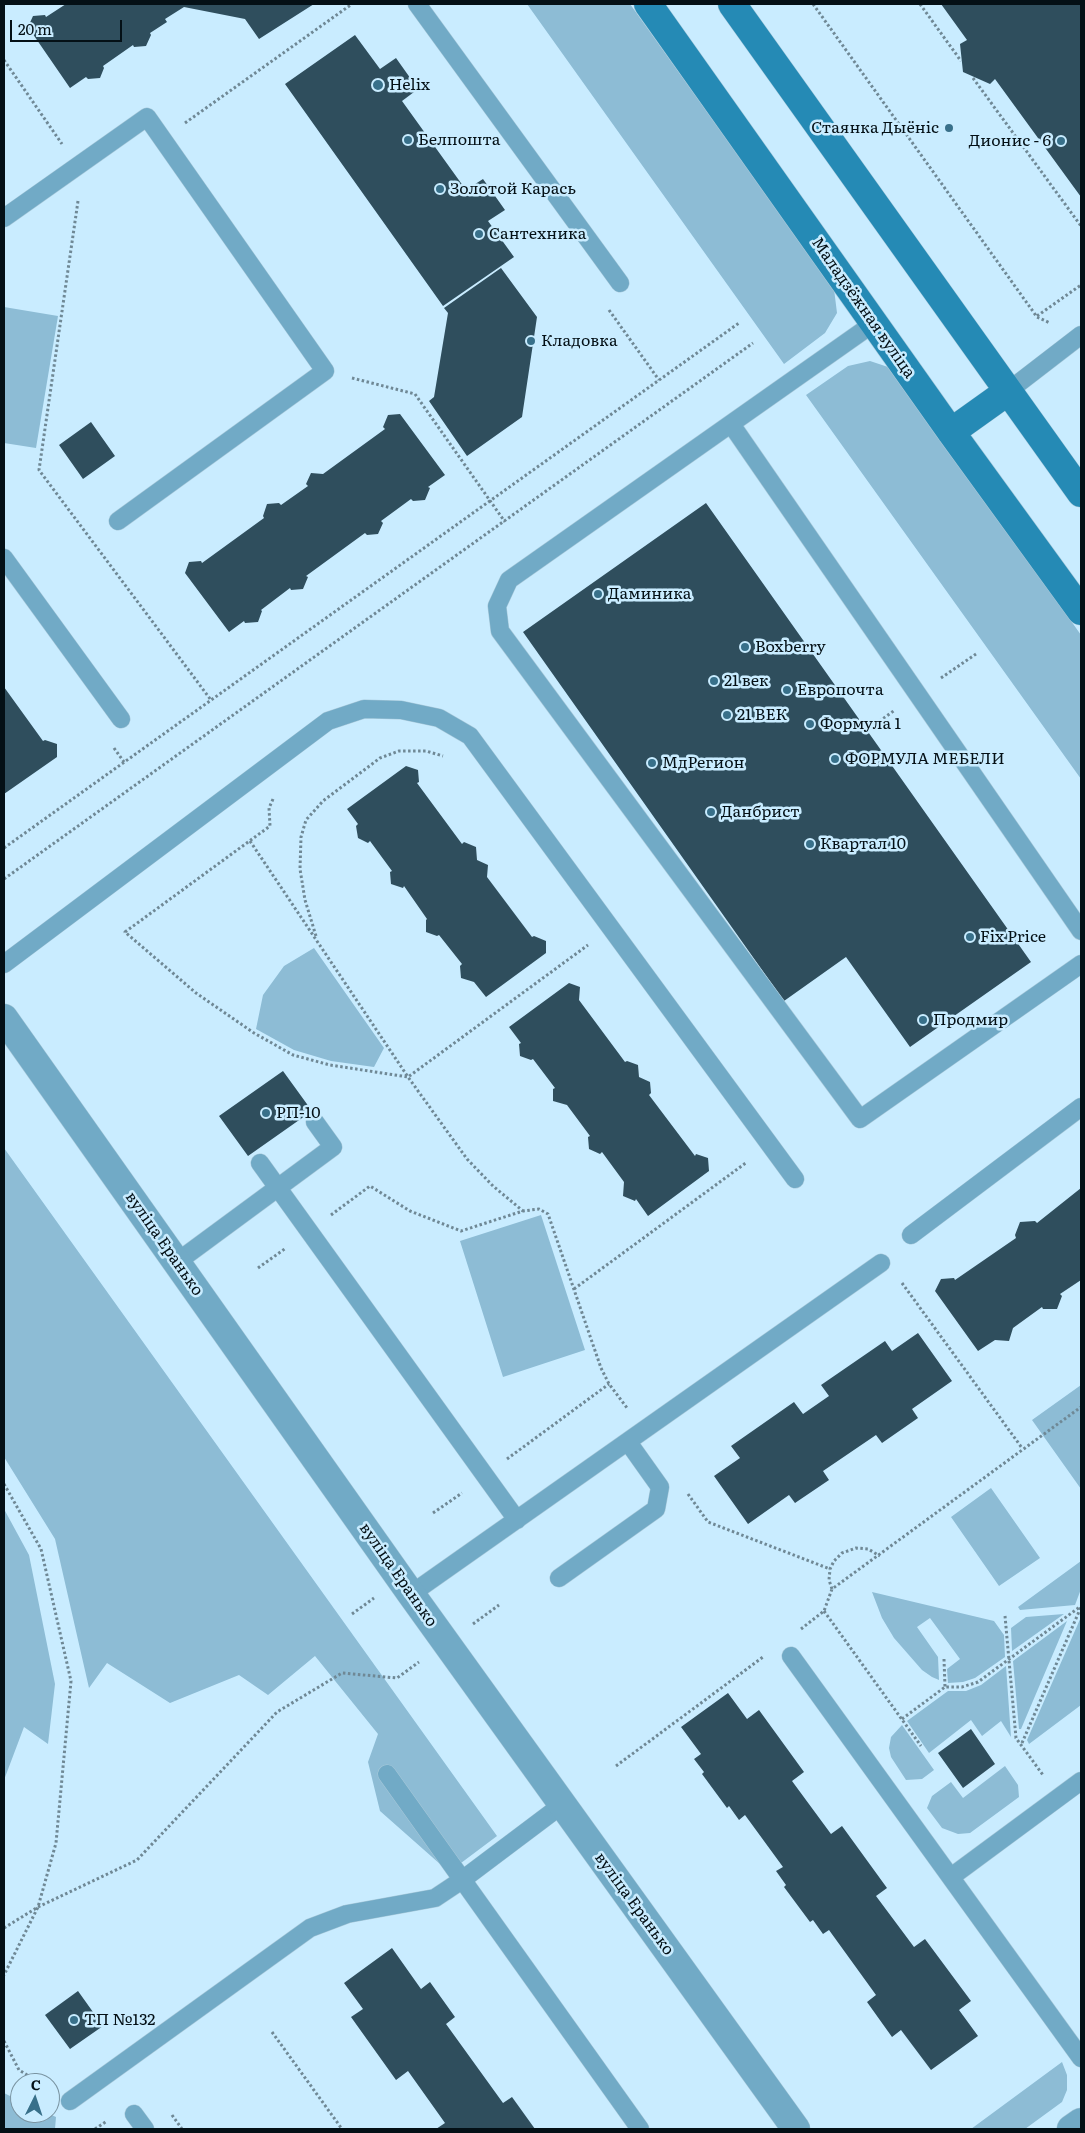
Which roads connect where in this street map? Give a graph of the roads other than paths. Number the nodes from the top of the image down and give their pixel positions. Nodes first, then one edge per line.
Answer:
1 (417, 4) edge
2 (648, 4) edge
3 (732, 4) edge
4 (4, 218) edge
5 (620, 283) dead end
6 (874, 323) junction
7 (1080, 336) edge
8 (1007, 392) junction
9 (732, 424) junction
10 (951, 432) junction
11 (1081, 493) edge
12 (118, 521) dead end
13 (4, 558) edge
14 (1081, 611) edge
15 (121, 719) dead end
16 (1081, 931) edge
17 (4, 964) edge
18 (1081, 964) edge
19 (4, 1018) edge
20 (1081, 1108) edge
21 (316, 1122) dead end
22 (260, 1163) dead end
23 (795, 1179) dead end
24 (277, 1188) junction
25 (911, 1235) dead end
26 (176, 1262) junction
27 (881, 1263) dead end
28 (628, 1442) junction
29 (517, 1520) junction
30 (559, 1578) dead end
31 (412, 1594) junction
32 (791, 1656) dead end
33 (387, 1774) dead end
34 (1081, 1781) edge
35 (563, 1804) junction
36 (951, 1877) junction
37 (462, 1880) junction
38 (1081, 2058) edge
39 (70, 2101) dead end
40 (134, 2114) dead end
41 (1081, 2122) edge
42 (145, 2129) edge
43 (640, 2129) edge
44 (796, 2129) edge
45 (1071, 2129) edge

1 - 5 lane
2 - 6 main road, Маладзёжная вуліца
3 - 8 main road
4 - 12 lane
6 - 9 lane
6 - 10 main road, Маладзёжная вуліца
7 - 8 lane
8 - 10 main road
8 - 11 main road
9 - 16 lane
9 - 18 lane
10 - 14 main road, Маладзёжная вуліца
13 - 15 lane
17 - 23 lane
19 - 26 street, вуліца Еранько
20 - 25 lane
21 - 24 lane
22 - 24 lane
24 - 26 lane
24 - 29 lane
26 - 31 street, вуліца Еранько
27 - 28 lane
28 - 29 lane
28 - 30 lane
29 - 31 lane
31 - 35 street, вуліца Еранько
32 - 36 lane
33 - 37 lane
34 - 36 lane
35 - 37 lane
35 - 44 street, вуліца Еранько
36 - 38 lane
37 - 39 lane
37 - 43 lane
40 - 42 lane
41 - 45 street

